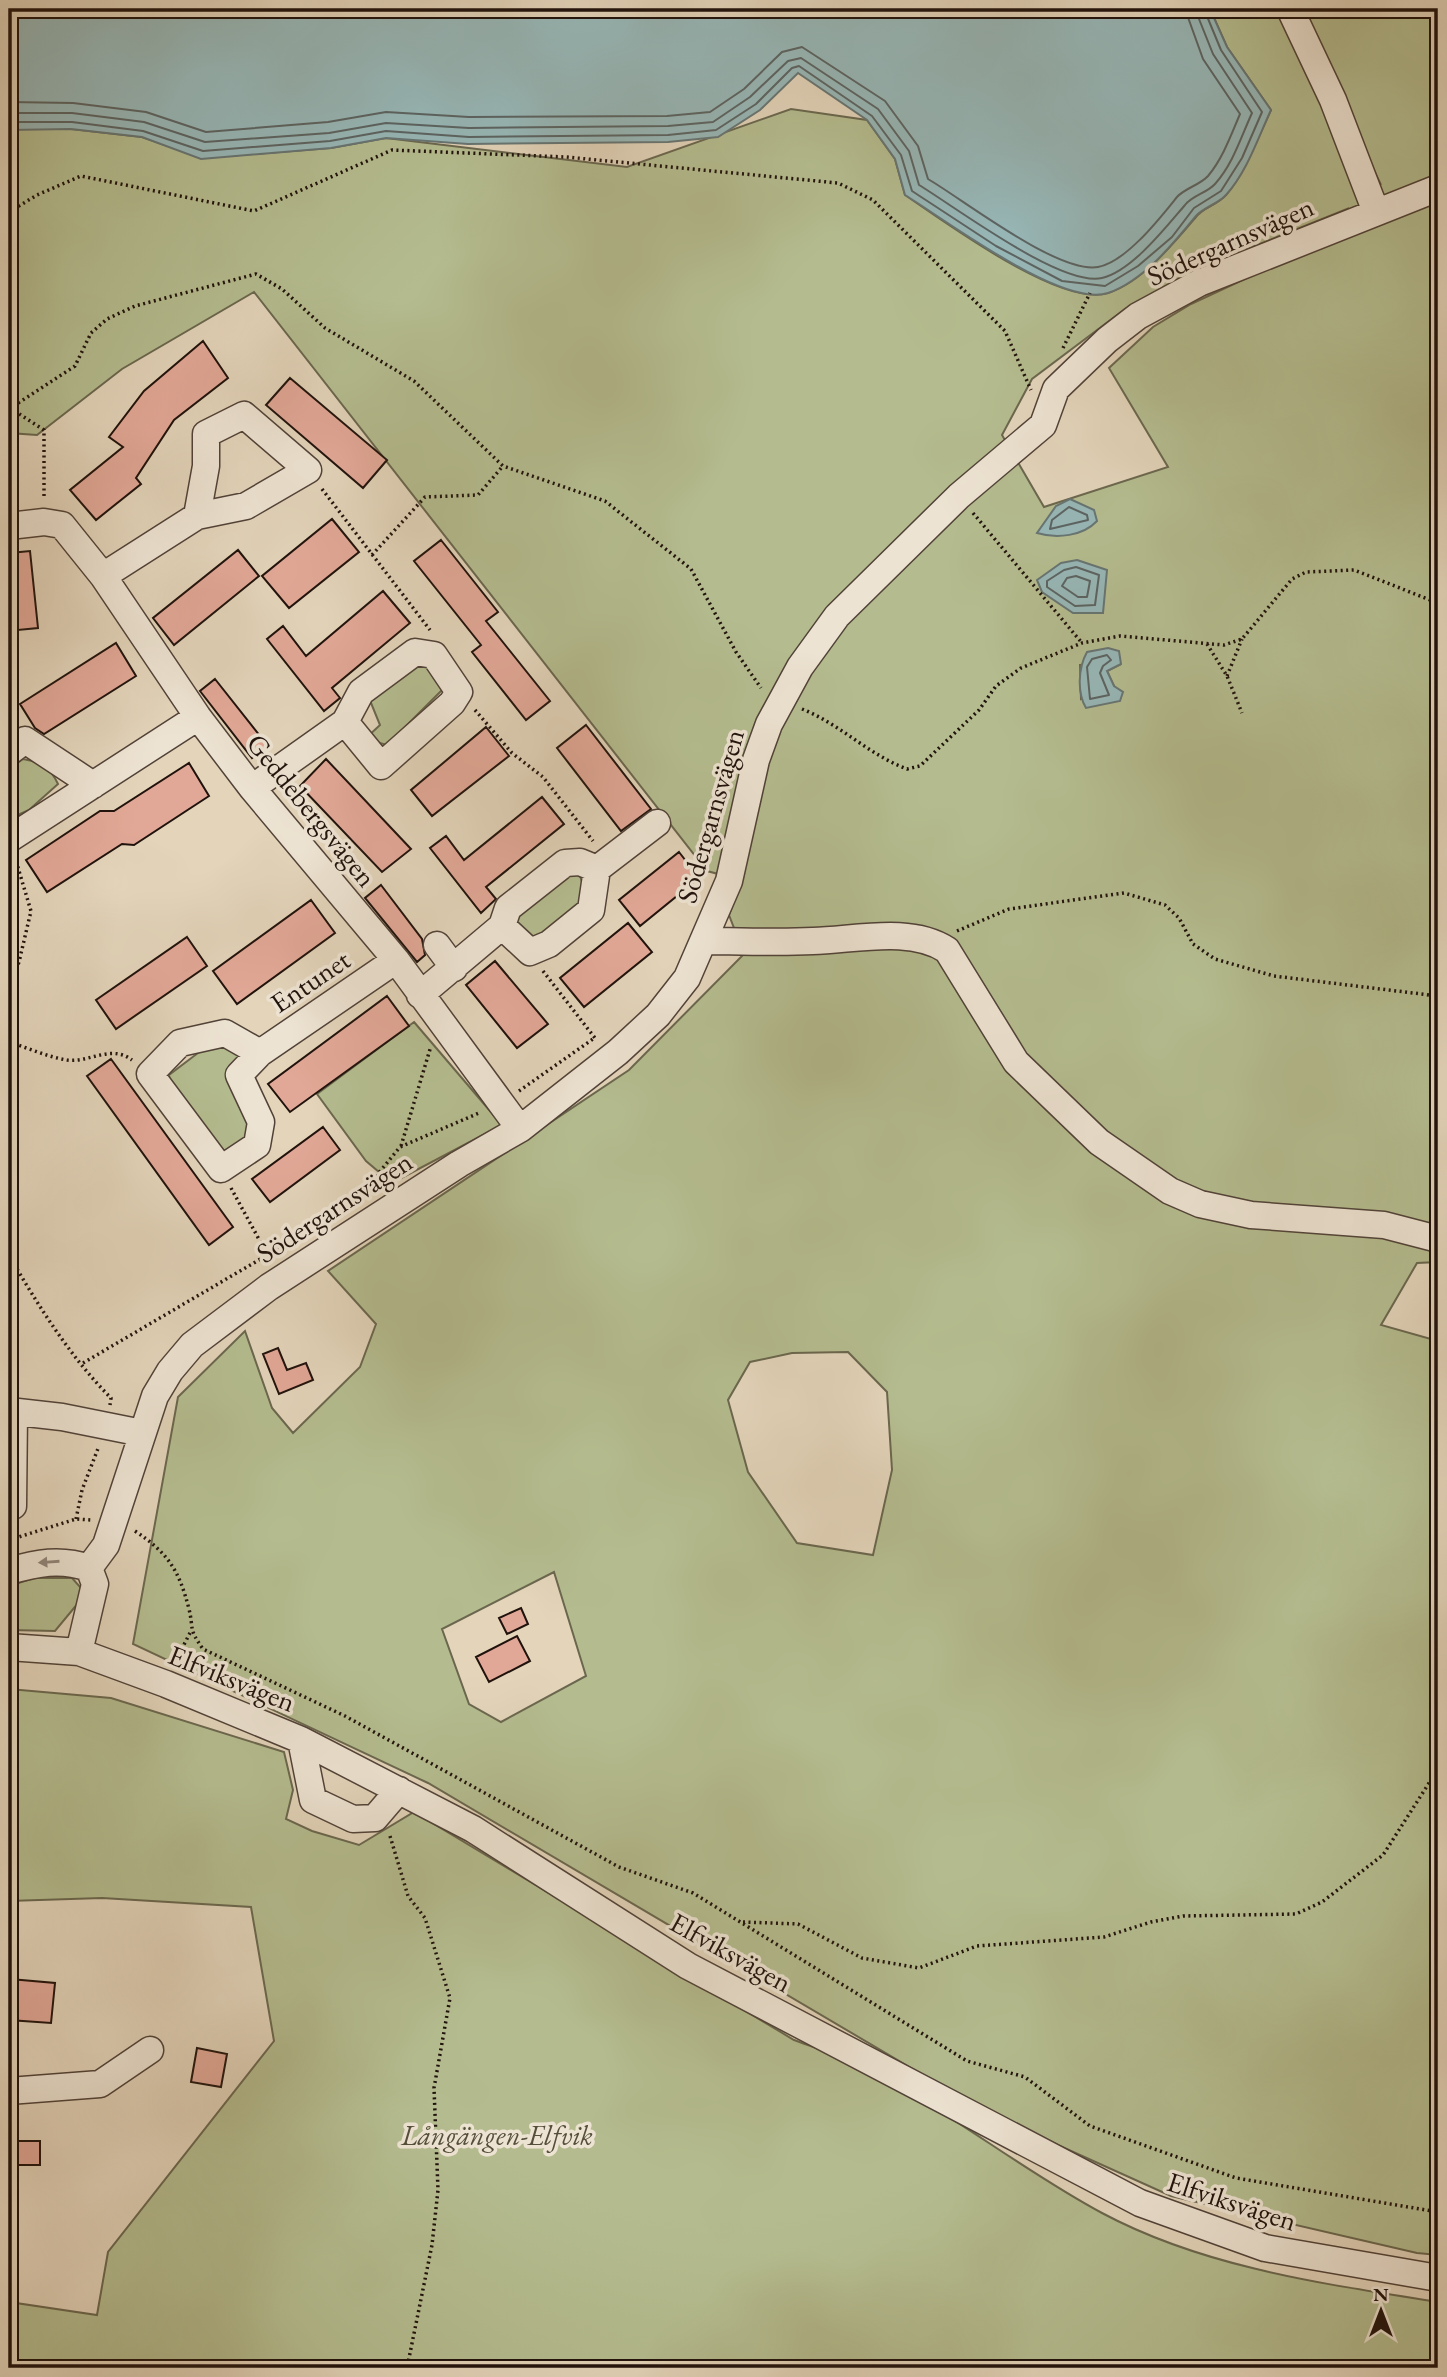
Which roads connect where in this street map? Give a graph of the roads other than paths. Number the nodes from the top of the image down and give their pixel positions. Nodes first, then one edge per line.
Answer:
1 (1290, 9) edge
2 (1438, 188) edge
3 (1376, 212) junction
4 (197, 516) junction
5 (9, 526) edge
6 (103, 576) junction
7 (198, 718) junction
8 (345, 722) junction
9 (9, 752) edge
10 (93, 785) junction
11 (252, 788) junction
12 (657, 823) dead end
13 (9, 839) edge
14 (597, 869) junction
15 (502, 926) junction
16 (704, 942) junction
17 (437, 945) dead end
18 (396, 960) junction
19 (454, 968) junction
20 (420, 995) junction
21 (260, 1054) junction
22 (520, 1129) junction
23 (1438, 1239) edge
24 (12, 1411) edge
25 (142, 1433) junction
26 (11, 1455) edge
27 (13, 1506) dead end
28 (89, 1568) junction
29 (9, 1571) edge
30 (9, 1647) edge
31 (79, 1652) junction
32 (301, 1740) junction
33 (399, 1790) junction
34 (150, 2050) dead end
35 (9, 2091) edge
36 (1438, 2278) edge

1 - 3 street
2 - 3 street, Södergarnsvägen
3 - 16 street, Södergarnsvägen
4 - 4 street
4 - 6 street
5 - 6 street, Geddebergsvägen
6 - 7 street, Geddebergsvägen
7 - 10 street
7 - 11 street, Geddebergsvägen
8 - 8 street
8 - 11 street
9 - 10 street
10 - 13 street
11 - 18 street, Geddebergsvägen
12 - 14 street
14 - 15 street
14 - 15 street
15 - 19 street
16 - 22 street, Södergarnsvägen
16 - 23 street
17 - 19 street
18 - 20 street, Geddebergsvägen
18 - 21 street, Entunet
19 - 20 street
20 - 22 street, Geddebergsvägen
21 - 21 street, Entunet
22 - 25 street, Södergarnsvägen
24 - 25 street
24 - 26 street
25 - 28 street, Södergarnsvägen
26 - 27 street
28 -> 29 street
28 - 31 street
30 - 31 street, Elfviksvägen
31 - 32 street, Elfviksvägen
32 - 33 street, Elfviksvägen
32 - 33 street
33 - 36 street, Elfviksvägen
34 - 35 street

